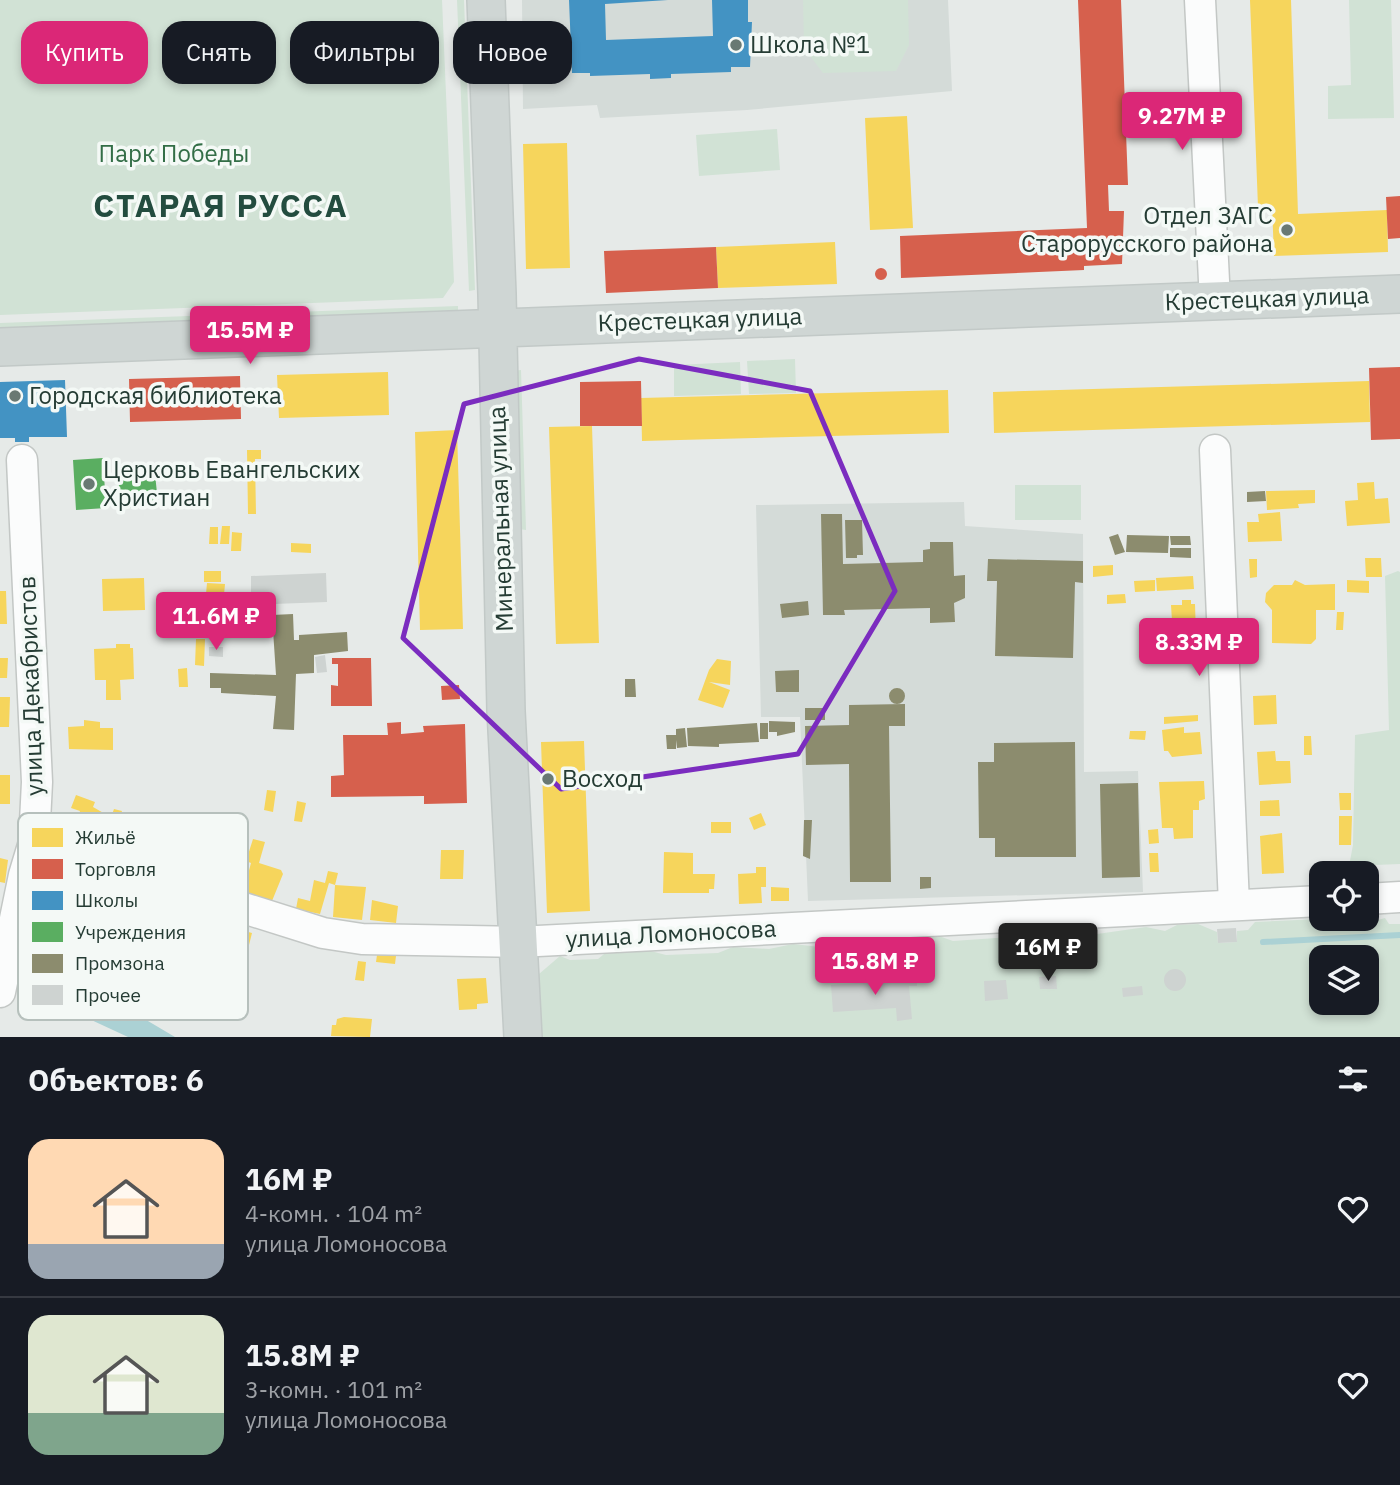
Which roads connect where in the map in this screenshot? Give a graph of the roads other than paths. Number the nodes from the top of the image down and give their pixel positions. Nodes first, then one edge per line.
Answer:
1 (486, 0) edge
2 (1200, 0) edge
3 (1400, 294) edge
4 (1215, 302) junction
5 (497, 326) junction
6 (0, 347) edge
7 (1215, 450) dead end
8 (22, 460) dead end
9 (35, 813) edge
10 (1400, 897) edge
11 (1379, 898) edge
12 (1309, 902) edge
13 (18, 904) edge
14 (1234, 905) junction
15 (248, 909) edge
16 (518, 942) junction
17 (0, 992) edge
18 (523, 1037) edge

1 - 5 main road, Минеральная улица
2 - 4 street
3 - 4 main road, Крестецкая улица
4 - 5 main road, Крестецкая улица
5 - 6 main road, Крестецкая улица
5 - 16 main road, Минеральная улица
7 - 14 street
8 - 9 street, улица Декабристов
10 - 11 street
12 - 14 street, улица Ломоносова
13 - 17 street, улица Декабристов
14 - 16 street, улица Ломоносова
15 - 16 street, улица Ломоносова
16 - 18 main road, Минеральная улица

